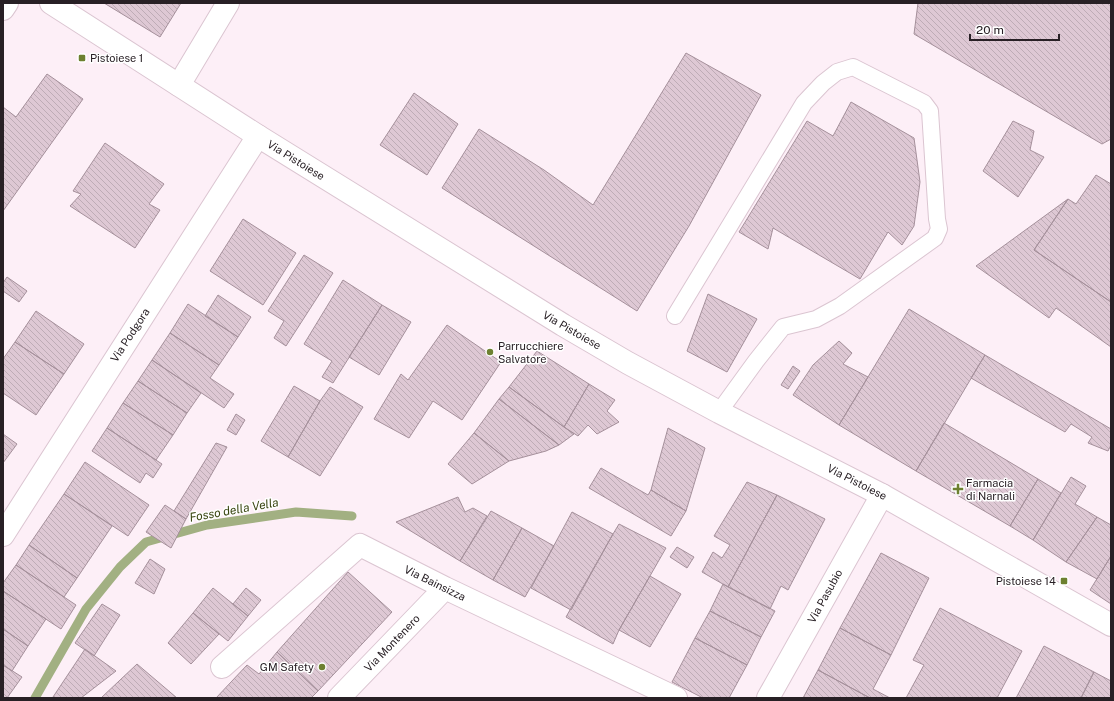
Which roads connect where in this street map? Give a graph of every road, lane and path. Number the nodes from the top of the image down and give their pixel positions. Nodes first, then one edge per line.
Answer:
1 (7, 3) edge
2 (51, 3) edge
3 (228, 3) edge
4 (3, 9) edge
5 (180, 85) junction
6 (258, 136) junction
7 (674, 316) dead end
8 (718, 412) junction
9 (882, 495) junction
10 (3, 534) edge
11 (445, 588) junction
12 (1111, 625) edge
13 (222, 667) dead end
14 (339, 698) edge
15 (676, 698) edge
16 (768, 698) edge

1 - 4 street
2 - 5 street, Via Pistoiese
3 - 5 street
5 - 6 street, Via Pistoiese
6 - 8 street, Via Pistoiese
6 - 10 street, Via Podgora
7 - 8 lane
8 - 9 street, Via Pistoiese
9 - 12 street, Via Pistoiese
9 - 16 street, Via Pasubio
11 - 13 street, Via Bainsizza
11 - 14 street, Via Montenero
11 - 15 street, Via Bainsizza

